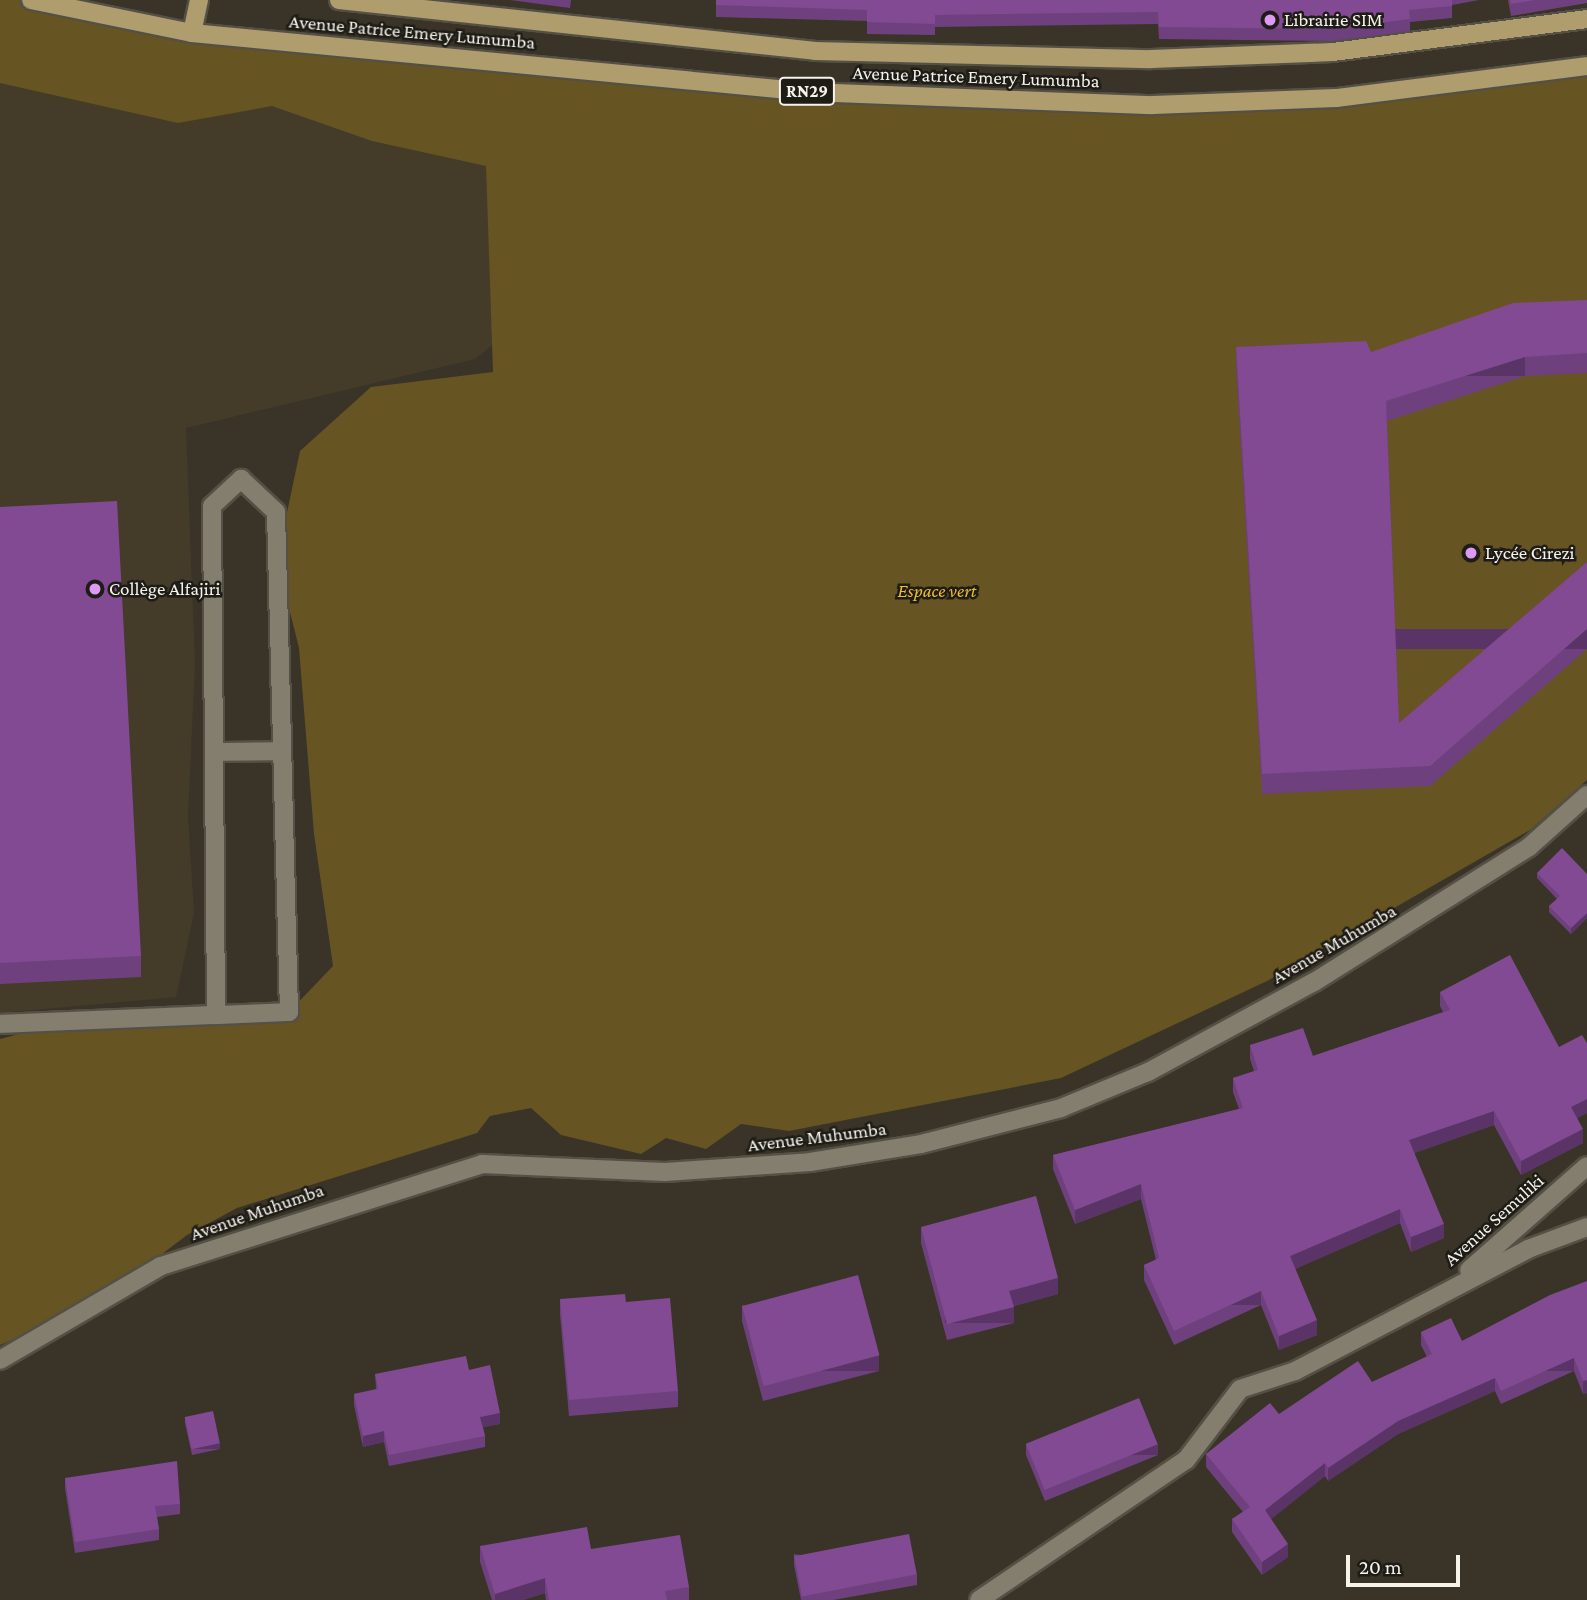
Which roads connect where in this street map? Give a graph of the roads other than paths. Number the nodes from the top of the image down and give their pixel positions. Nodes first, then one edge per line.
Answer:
1 (31, 0) edge
2 (199, 0) edge
3 (339, 0) edge
4 (1587, 19) edge
5 (192, 33) junction
6 (1587, 66) edge
7 (282, 751) junction
8 (214, 752) junction
9 (1587, 795) edge
10 (216, 1015) junction
11 (0, 1024) edge
12 (1587, 1166) edge
13 (1587, 1227) edge
14 (1448, 1289) junction
15 (0, 1360) edge
16 (979, 1600) edge

1 - 5 main road, Avenue Patrice Emery Lumumba / RN29
2 - 5 main road
3 - 4 main road, Avenue Patrice Emery Lumumba / RN29
5 - 6 main road, Avenue Patrice Emery Lumumba / RN29
7 - 8 street
7 - 8 street
7 - 10 street
8 - 10 street
9 - 15 street, Avenue Muhumba
10 - 11 street
12 - 14 street, Avenue Semuliki
13 - 14 street, Avenue Semuliki
14 - 16 street

